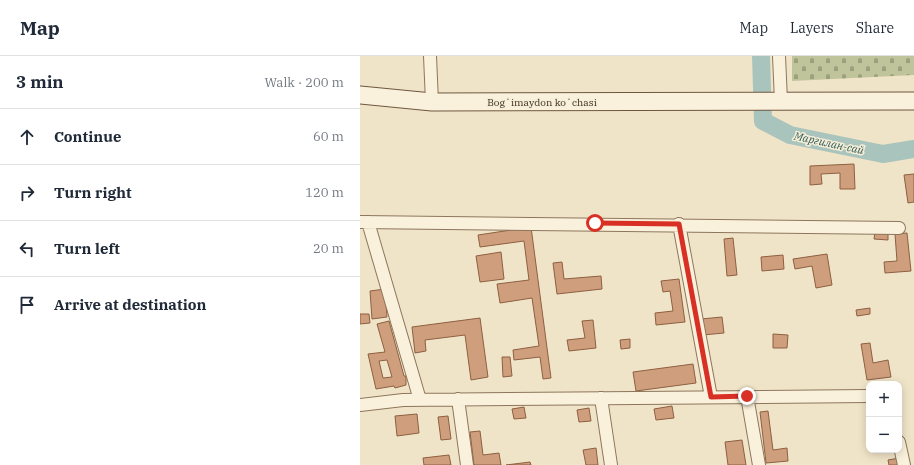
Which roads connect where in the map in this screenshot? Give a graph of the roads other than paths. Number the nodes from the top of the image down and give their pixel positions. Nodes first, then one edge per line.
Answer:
1 (430, 56) edge
2 (779, 56) edge
3 (360, 95) edge
4 (781, 101) junction
5 (914, 101) edge
6 (432, 102) junction
7 (364, 222) edge
8 (679, 224) junction
9 (899, 228) dead end
10 (747, 396) junction
11 (866, 396) edge
12 (711, 397) junction
13 (601, 398) junction
14 (458, 399) junction
15 (420, 400) junction
16 (360, 404) edge
17 (901, 453) edge
18 (467, 465) edge
19 (611, 465) edge
20 (759, 465) edge
21 (904, 465) edge

1 - 6 street
2 - 4 street
3 - 6 main road, Bogʻimaydon koʻchasi
4 - 5 main road
4 - 6 main road, Bogʻimaydon koʻchasi
7 - 8 street
7 - 15 street
8 - 9 street
8 - 12 street
10 - 11 street
10 - 12 street
10 - 20 street
12 - 13 street
13 - 14 street
13 - 19 street
14 - 15 street
14 - 18 street
15 - 16 street
17 - 21 street

